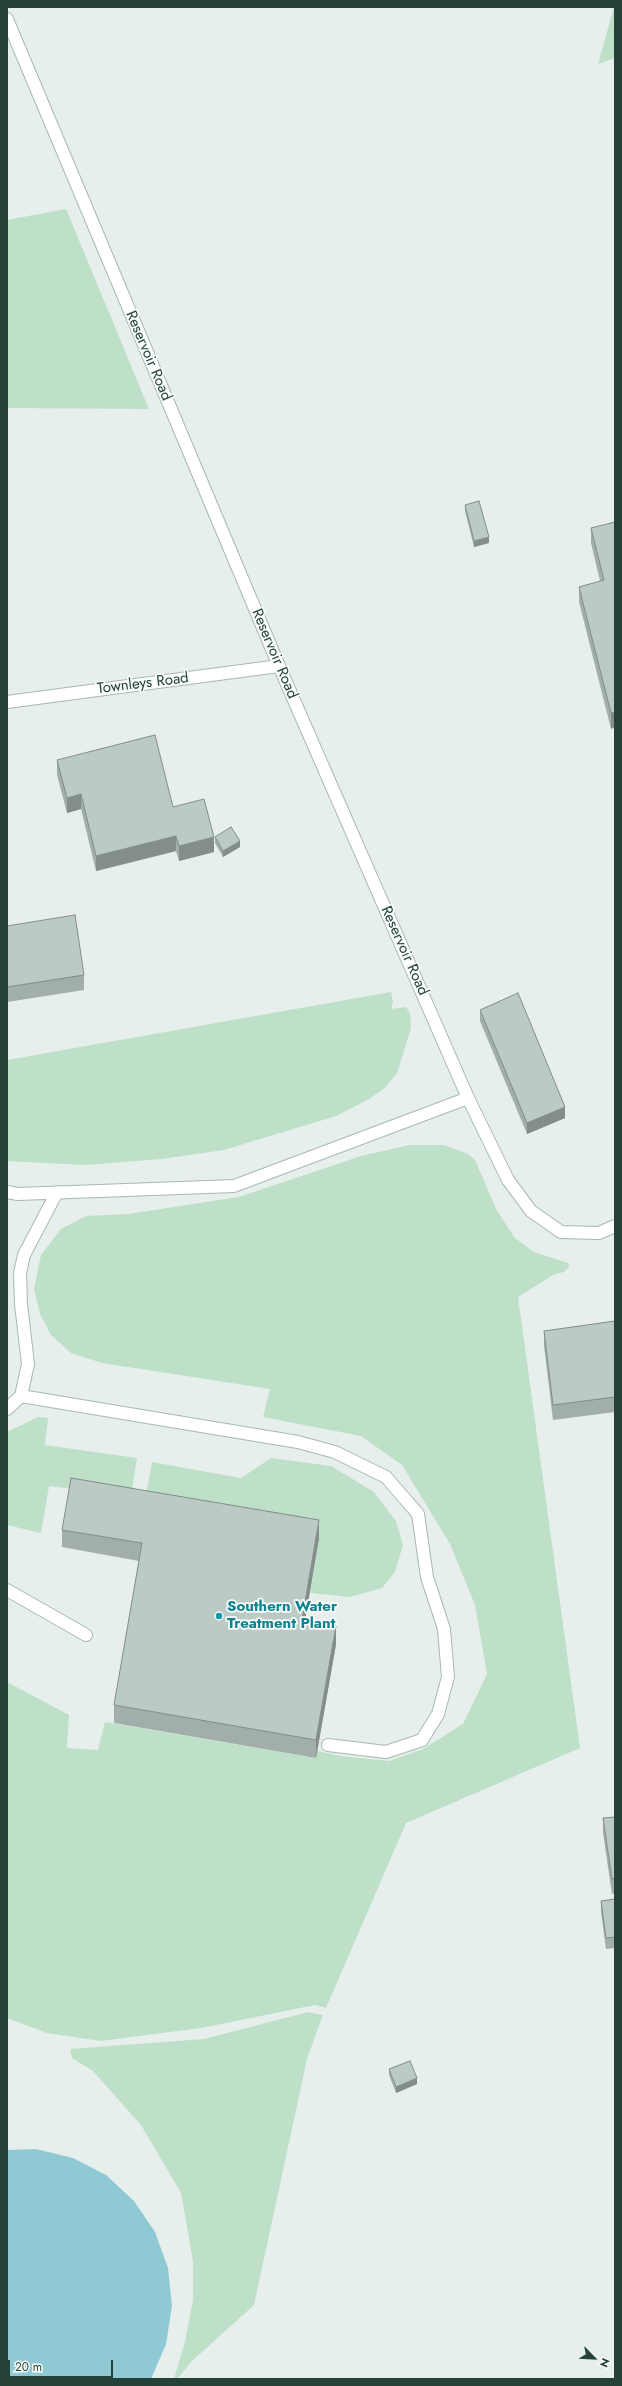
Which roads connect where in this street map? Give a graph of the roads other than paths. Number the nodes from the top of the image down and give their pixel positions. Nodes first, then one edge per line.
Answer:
1 (7, 19) edge
2 (278, 666) junction
3 (7, 702) edge
4 (468, 1098) junction
5 (7, 1192) edge
6 (56, 1192) junction
7 (615, 1226) edge
8 (22, 1396) junction
9 (7, 1409) edge
10 (7, 1590) edge
11 (86, 1635) dead end
12 (328, 1745) dead end

1 - 2 street, Reservoir Road
2 - 3 street, Townleys Road
2 - 4 street, Reservoir Road
4 - 6 street
4 - 7 street, Reservoir Road
5 - 6 street
6 - 8 street
8 - 9 street
8 - 12 street
10 - 11 street

